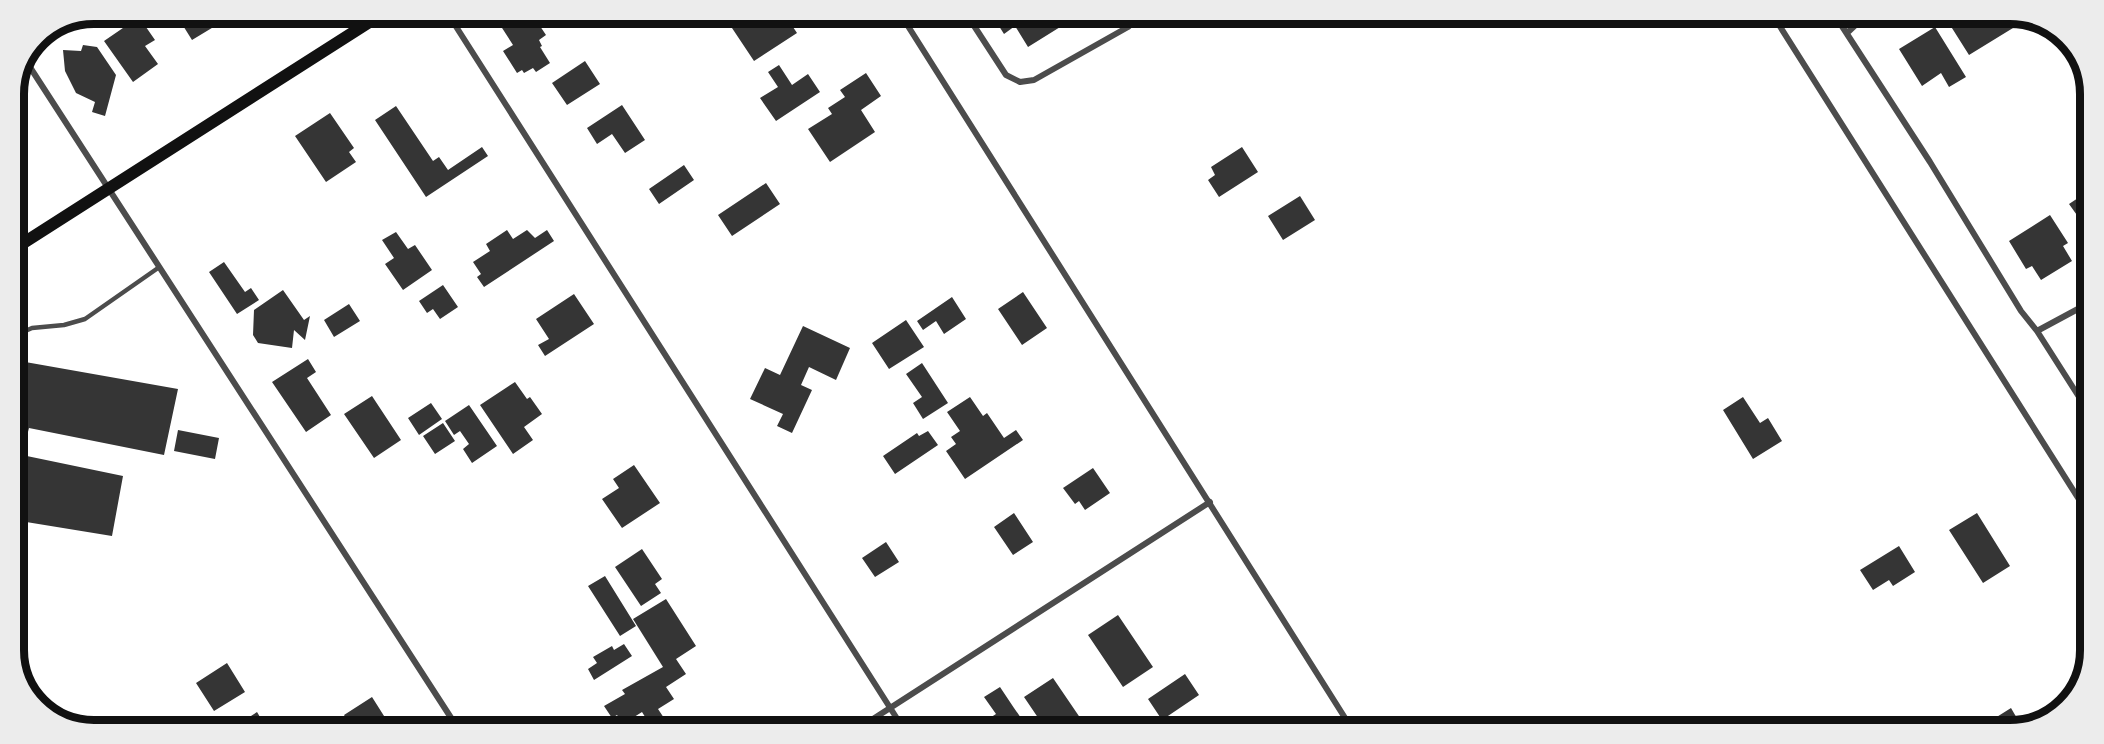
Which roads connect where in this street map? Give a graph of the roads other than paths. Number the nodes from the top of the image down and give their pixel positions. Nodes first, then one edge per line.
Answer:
1 (366, 24) edge
2 (454, 24) edge
3 (908, 24) edge
4 (973, 24) edge
5 (1131, 24) edge
6 (1778, 24) edge
7 (1840, 24) edge
8 (1856, 24) edge
9 (1846, 33) junction
10 (29, 67) edge
11 (108, 189) junction
12 (24, 243) edge
13 (158, 268) junction
14 (2080, 308) edge
15 (2037, 331) junction
16 (24, 332) edge
17 (2080, 398) edge
18 (2080, 501) edge
19 (1210, 502) junction
20 (890, 708) junction
21 (452, 720) edge
22 (871, 720) edge
23 (898, 720) edge
24 (1346, 720) edge

1 - 11 main road
2 - 20 street
3 - 19 street
4 - 5 street
6 - 18 street
7 - 9 street
8 - 9 street
9 - 15 street
10 - 11 street
11 - 12 main road
11 - 13 street
13 - 16 lane
13 - 21 street
14 - 15 street
15 - 17 street
19 - 20 street
19 - 24 street
20 - 22 street
20 - 23 street

